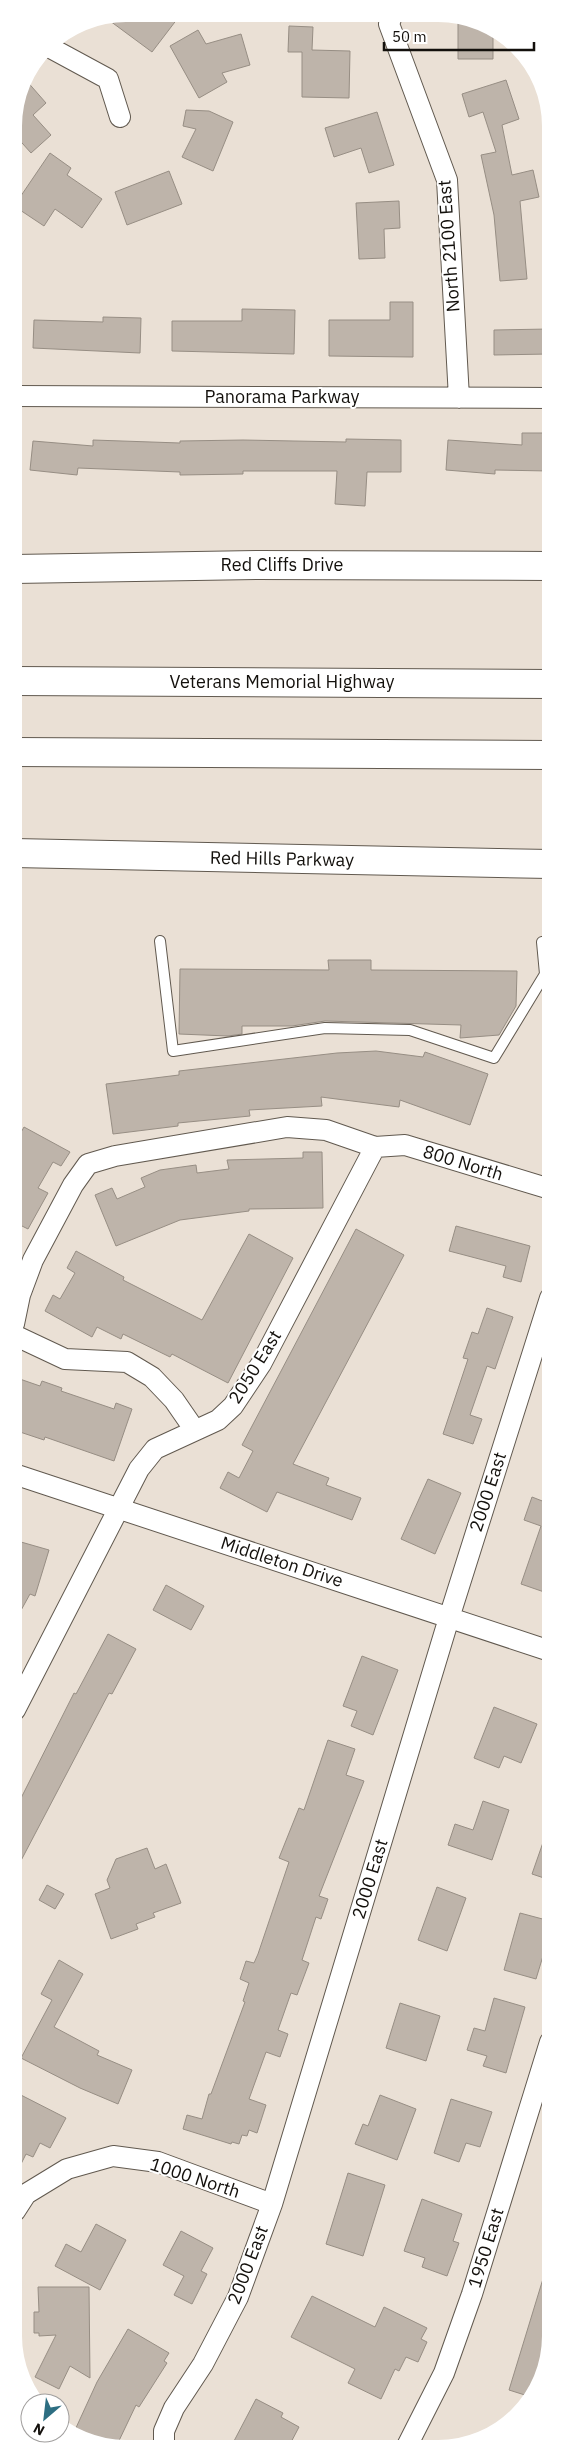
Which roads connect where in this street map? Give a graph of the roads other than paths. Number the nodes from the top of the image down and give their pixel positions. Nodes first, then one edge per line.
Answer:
1 (390, 22) edge
2 (55, 51) edge
3 (120, 118) dead end
4 (23, 396) edge
5 (459, 398) junction
6 (542, 398) edge
7 (542, 566) edge
8 (23, 568) edge
9 (23, 681) edge
10 (542, 684) edge
11 (23, 752) edge
12 (542, 755) edge
13 (23, 853) edge
14 (542, 864) edge
15 (160, 941) dead end
16 (542, 980) edge
17 (375, 1147) junction
18 (542, 1186) edge
19 (22, 1288) edge
20 (541, 1325) edge
21 (22, 1339) edge
22 (194, 1429) junction
23 (22, 1477) edge
24 (118, 1508) junction
25 (449, 1618) junction
26 (541, 1647) edge
27 (22, 1694) edge
28 (541, 2071) edge
29 (22, 2200) edge
30 (272, 2204) junction
31 (164, 2440) edge
32 (410, 2440) edge

1 - 5 street, North 2100 East
2 - 3 street
4 - 5 street, Panorama Parkway
5 - 6 street, Panorama Parkway
7 - 8 main road, Red Cliffs Drive
9 - 10 main road, Veterans Memorial Highway
11 - 12 main road
13 - 14 main road, Red Hills Parkway
15 - 16 lane
17 - 18 street, 800 North
17 - 19 street
17 - 22 street, 2050 East
20 - 25 street, 2000 East
21 - 22 street
22 - 24 street, 2050 East
23 - 24 street, Middleton Drive
24 - 25 street, Middleton Drive
24 - 27 street, 2050 East
25 - 26 street, Middleton Drive
25 - 30 street, 2000 East
28 - 32 street, 1950 East
29 - 30 street, 1000 North
30 - 31 street, 2000 East

